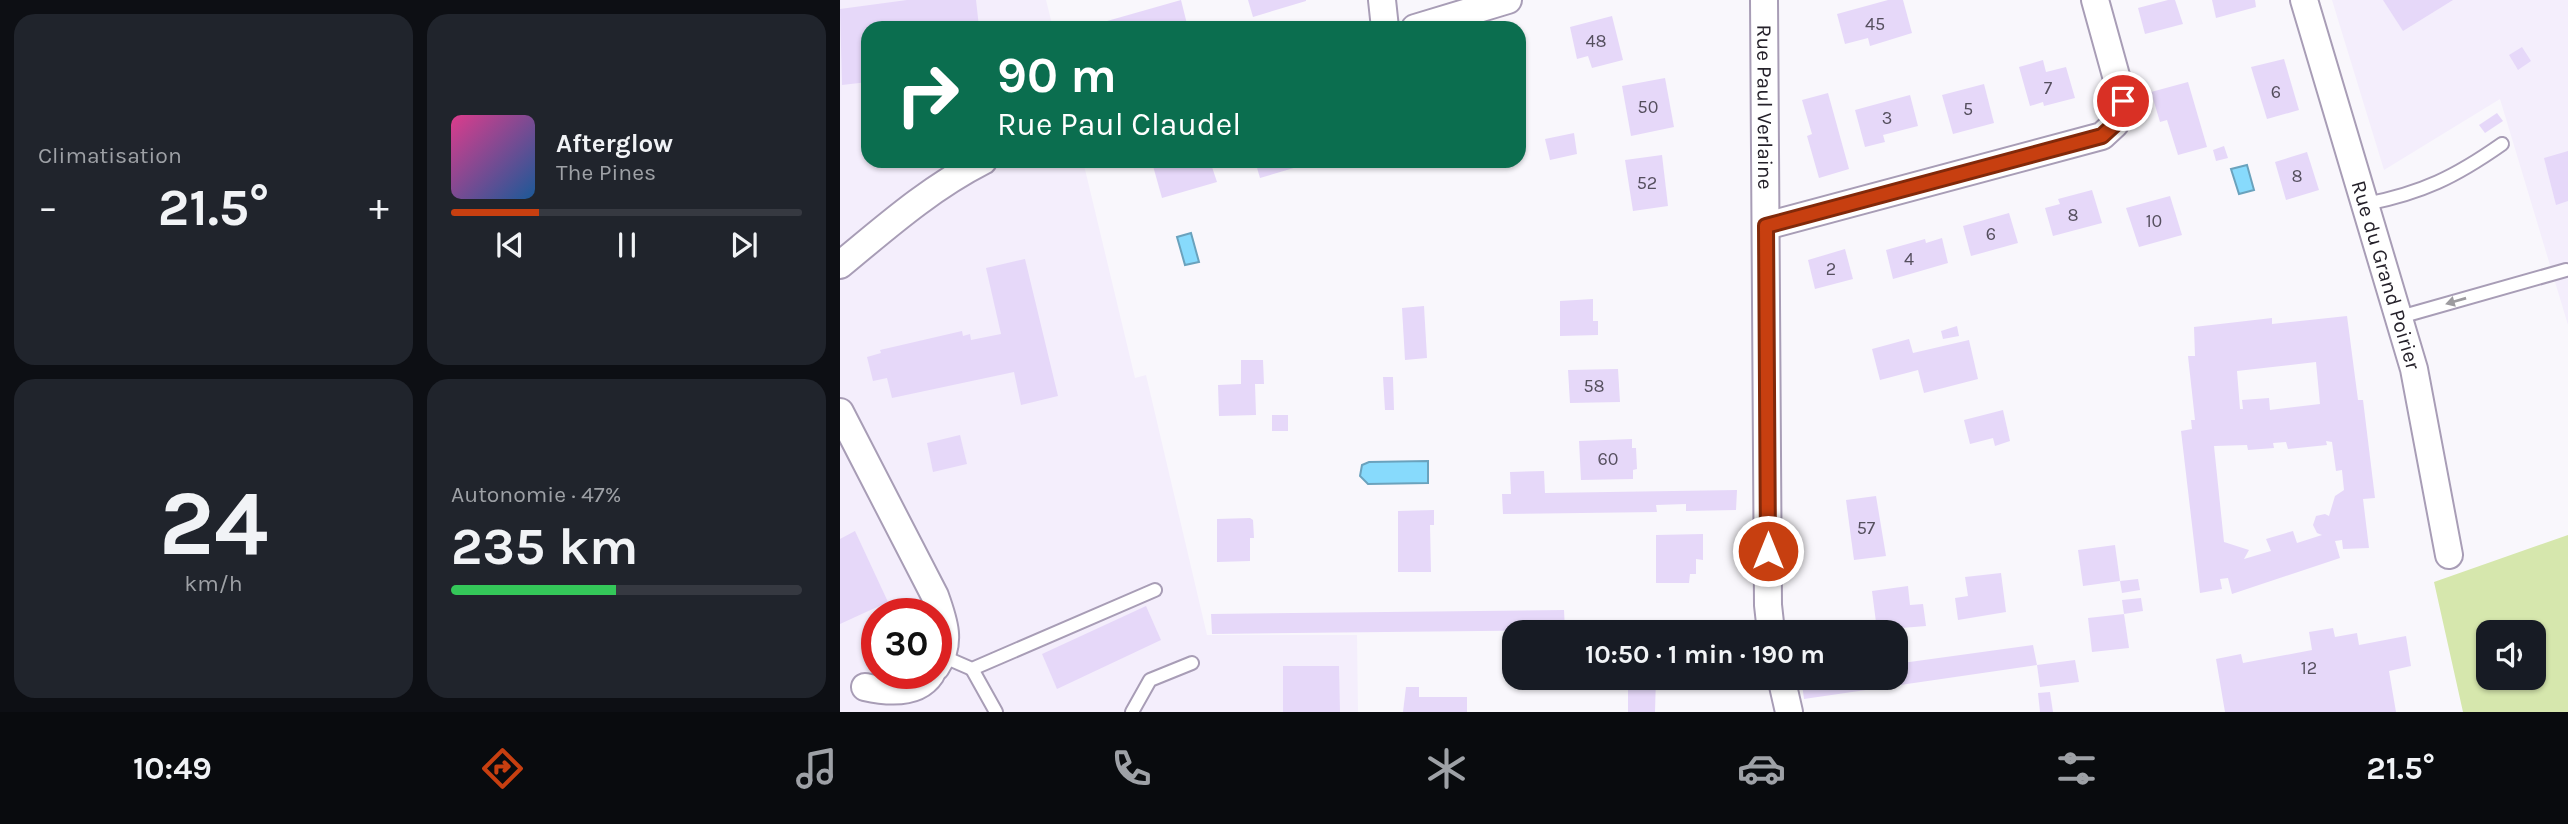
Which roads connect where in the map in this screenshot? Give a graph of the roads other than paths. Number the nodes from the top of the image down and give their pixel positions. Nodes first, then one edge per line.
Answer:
1 (1382, 0) edge
2 (1508, 0) edge
3 (1764, 0) edge
4 (2095, 0) edge
5 (2304, 0) edge
6 (1384, 21) edge
7 (1438, 21) edge
8 (2501, 144) dead end
9 (970, 168) edge
10 (2366, 204) junction
11 (1766, 226) junction
12 (840, 265) edge
13 (2566, 270) dead end
14 (2400, 317) junction
15 (840, 412) edge
16 (2449, 555) dead end
17 (1154, 590) dead end
18 (936, 598) edge
19 (1769, 620) edge
20 (1192, 663) dead end
21 (952, 666) edge
22 (972, 668) junction
23 (874, 689) edge
24 (909, 689) edge
25 (1784, 690) edge
26 (996, 712) edge
27 (1132, 712) edge
28 (1790, 712) edge

1 - 6 street
2 - 7 street
3 - 11 street, Rue Paul Verlaine
4 - 11 street
5 - 10 street, Rue du Grand Poirier
8 - 10 lane
9 - 12 street
10 - 14 street, Rue du Grand Poirier
11 - 19 street, Rue Paul Verlaine
13 -> 14 lane
14 - 16 street, Rue du Grand Poirier
15 - 18 street
17 - 22 lane
20 - 27 lane
21 - 22 lane
22 - 26 lane
23 - 24 street
25 - 28 street

